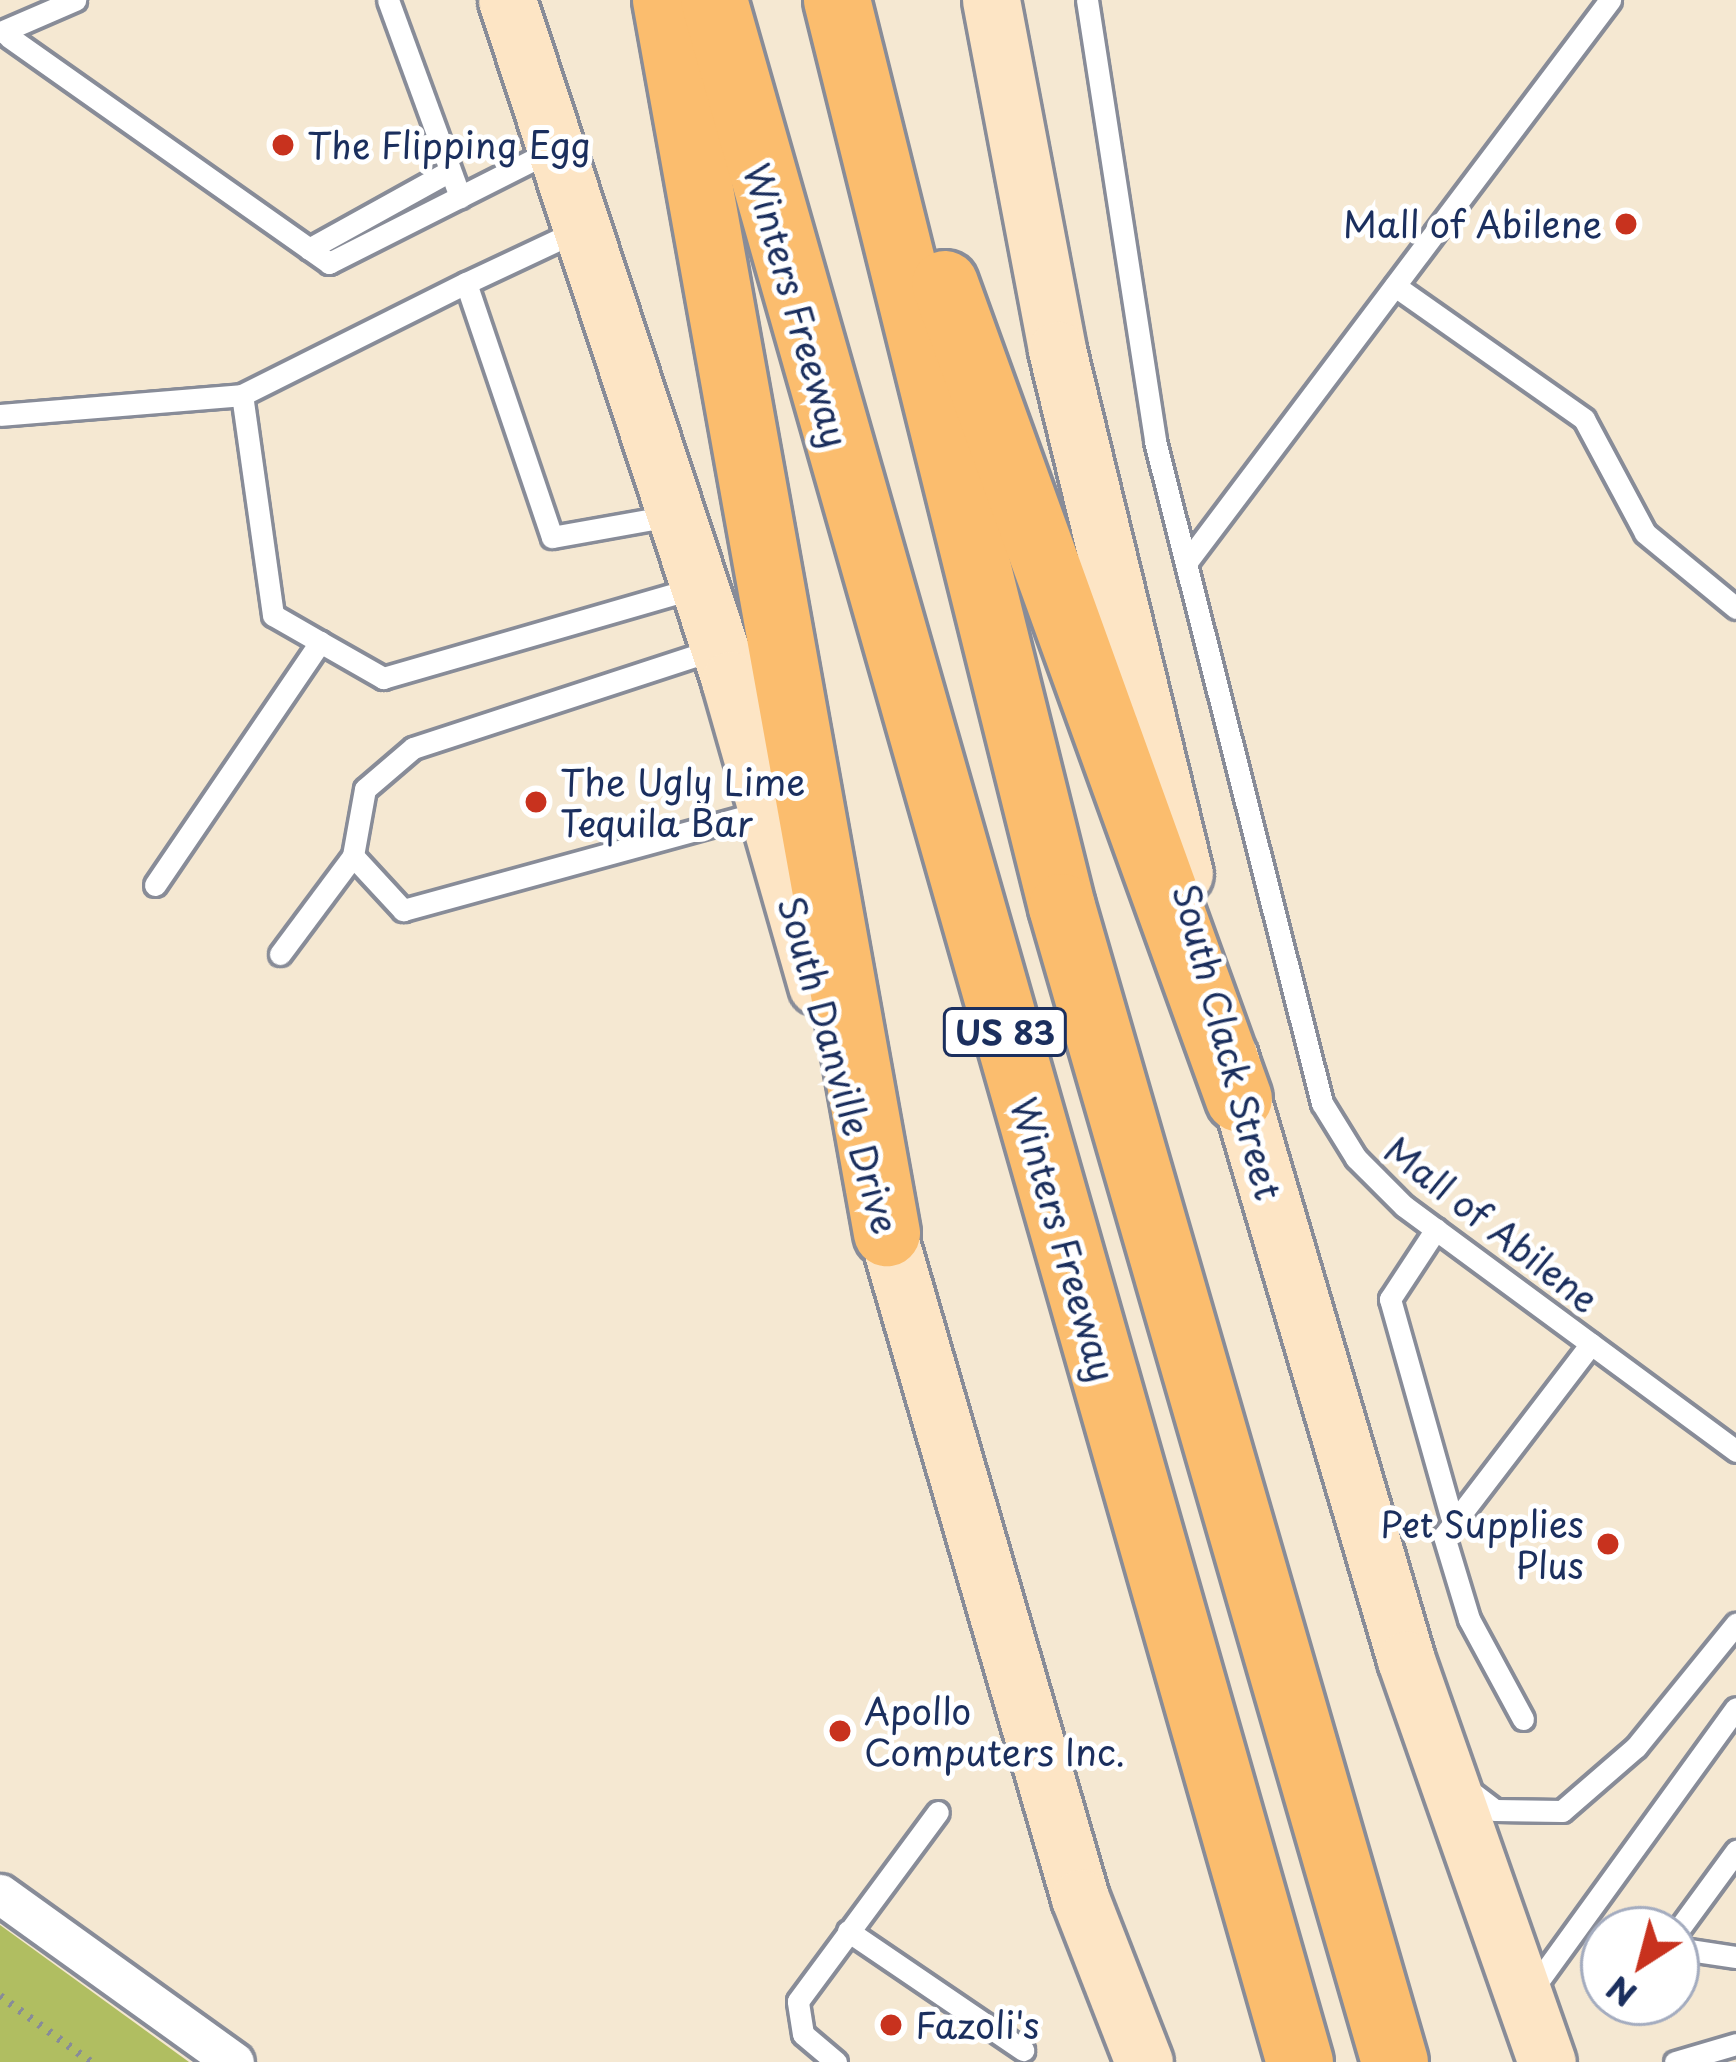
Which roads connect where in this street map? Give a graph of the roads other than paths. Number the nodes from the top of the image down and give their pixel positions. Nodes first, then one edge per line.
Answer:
1 (75, 0) edge
2 (388, 0) edge
3 (507, 0) edge
4 (666, 0) edge
5 (714, 0) edge
6 (840, 0) edge
7 (991, 0) edge
8 (1087, 0) edge
9 (1610, 0) edge
10 (4, 34) edge
11 (554, 149) junction
12 (450, 171) junction
13 (460, 196) junction
14 (581, 229) junction
15 (309, 249) junction
16 (466, 283) junction
17 (1395, 286) junction
18 (242, 394) junction
19 (0, 416) edge
20 (675, 515) junction
21 (1186, 563) junction
22 (699, 587) junction
23 (1736, 608) edge
24 (320, 642) junction
25 (719, 648) junction
26 (767, 811) junction
27 (353, 856) junction
28 (154, 885) dead end
29 (280, 954) dead end
30 (1239, 1099) junction
31 (1436, 1229) junction
32 (887, 1233) junction
33 (1591, 1344) junction
34 (1736, 1451) edge
35 (1451, 1516) junction
36 (1736, 1624) edge
37 (1727, 1650) edge
38 (1736, 1708) edge
39 (1522, 1719) dead end
40 (1444, 1771) junction
41 (938, 1812) dead end
42 (1736, 1851) edge
43 (0, 1894) edge
44 (1696, 1906) edge
45 (848, 1931) junction
46 (1700, 1952) edge
47 (1736, 1958) edge
48 (1523, 2001) junction
49 (1736, 2044) edge
50 (1023, 2050) dead end
51 (234, 2062) edge
52 (836, 2062) edge
53 (1144, 2062) edge
54 (1300, 2062) edge
55 (1395, 2062) edge
56 (1547, 2062) edge
57 (1675, 2062) edge

1 - 10 lane
2 - 12 lane
3 - 11 main road, South Danville Drive
4 - 32 highway
5 - 54 highway, Winters Freeway / US 83
6 - 30 highway
6 - 55 highway, US 83
7 - 30 main road, South Clack Street
8 - 21 lane, Mall of Abilene
9 - 17 lane
10 - 15 lane
11 - 13 lane
11 - 14 main road, South Danville Drive
12 - 13 lane
12 - 15 lane
13 - 15 lane
14 - 16 lane
14 - 20 main road, South Danville Drive
16 - 18 lane
16 - 20 lane
17 - 21 lane
17 - 23 lane
18 - 19 lane
18 - 24 lane
20 - 22 main road, South Danville Drive
21 - 31 lane, Mall of Abilene
22 - 24 lane
22 - 25 main road, South Danville Drive
24 - 28 lane
25 - 26 main road, South Danville Drive
25 - 27 lane
26 - 27 lane
26 - 32 main road, South Danville Drive
27 - 29 lane
30 - 40 main road, South Clack Street
31 - 33 lane, Mall of Abilene
31 - 35 lane
32 - 53 main road, South Danville Drive
33 - 34 lane, Mall of Abilene
33 - 35 lane
35 - 39 lane
36 - 37 lane
37 - 40 lane
38 - 48 lane
40 - 48 main road, South Clack Street
41 - 45 lane
42 - 44 lane
43 - 51 street
45 - 50 lane
45 - 52 lane
46 - 47 lane
48 - 56 main road, South Clack Street
49 - 57 lane

